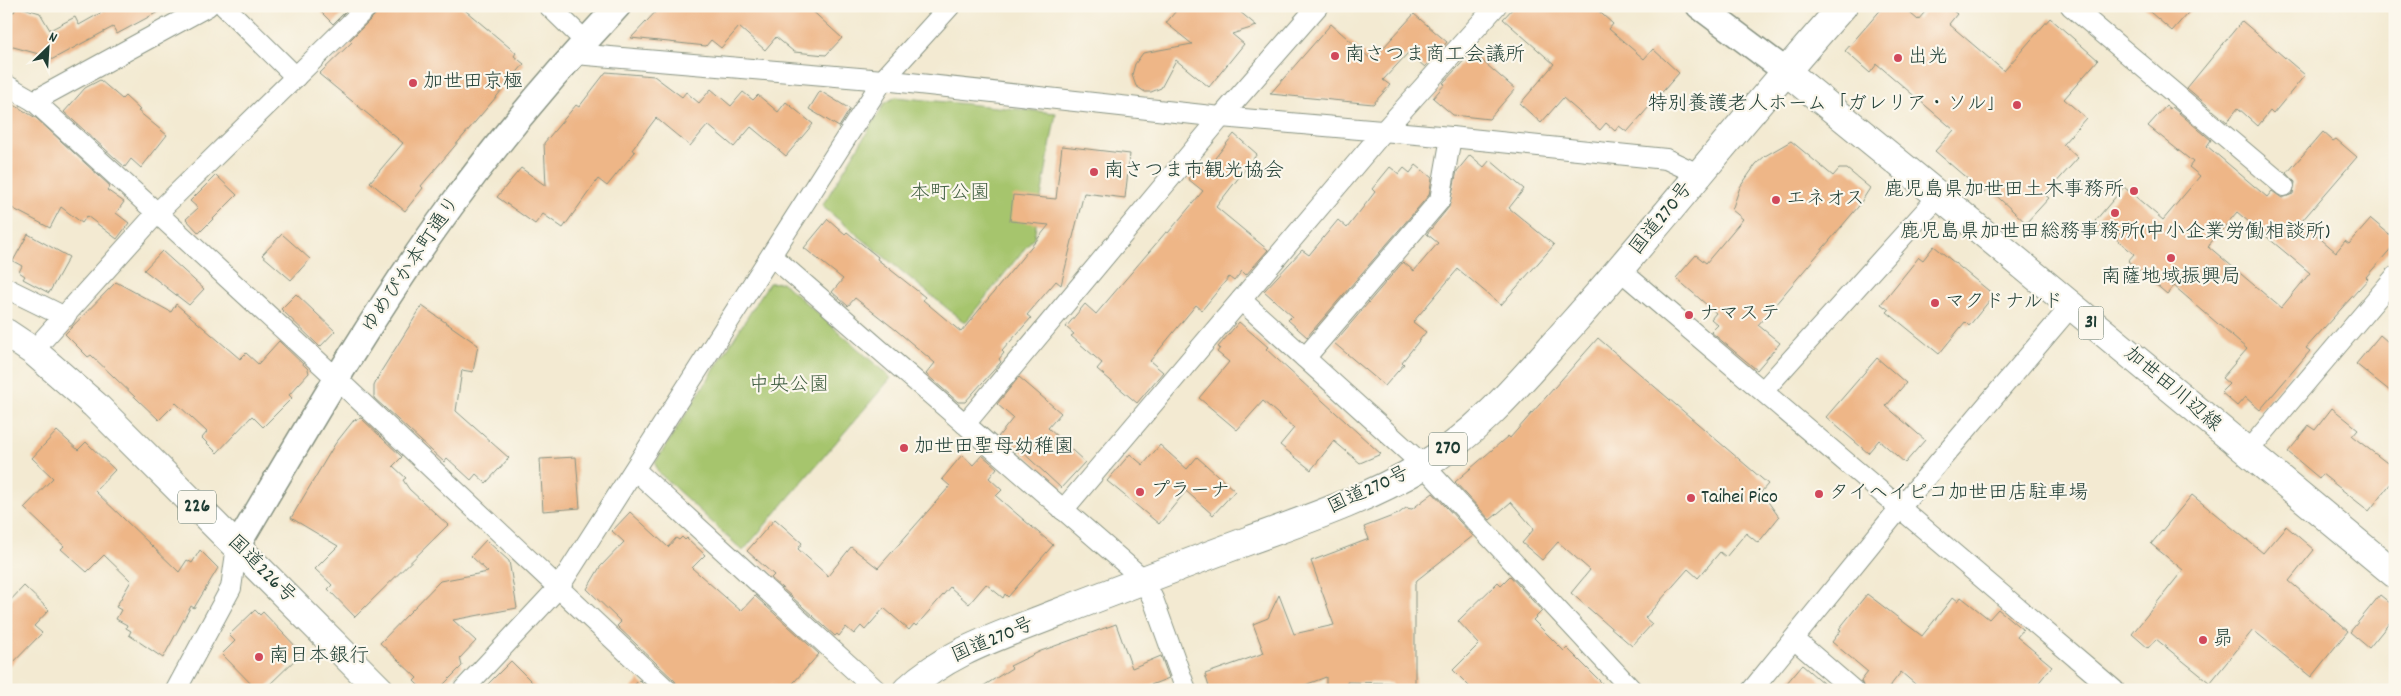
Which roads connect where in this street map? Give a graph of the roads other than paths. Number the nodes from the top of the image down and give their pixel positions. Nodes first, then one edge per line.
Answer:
1 (208, 6) edge
2 (224, 6) edge
3 (368, 6) edge
4 (549, 6) edge
5 (618, 6) edge
6 (950, 6) edge
7 (1318, 6) edge
8 (1496, 6) edge
9 (1699, 6) edge
10 (1843, 6) edge
11 (2071, 6) edge
12 (580, 47) junction
13 (1787, 72) junction
14 (296, 77) junction
15 (883, 80) junction
16 (6, 85) edge
17 (34, 101) junction
18 (1221, 117) junction
19 (1383, 132) junction
20 (1451, 137) junction
21 (1698, 174) junction
22 (2284, 186) dead end
23 (1939, 196) junction
24 (157, 213) junction
25 (772, 256) junction
26 (1620, 270) junction
27 (2395, 276) edge
28 (6, 288) edge
29 (1241, 300) junction
30 (2071, 306) junction
31 (65, 317) junction
32 (6, 333) edge
33 (33, 351) junction
34 (1306, 358) junction
35 (337, 379) junction
36 (1763, 391) junction
37 (965, 424) junction
38 (2247, 452) junction
39 (1424, 466) junction
40 (635, 470) junction
41 (1899, 509) junction
42 (1063, 510) junction
43 (237, 546) junction
44 (2395, 574) edge
45 (1143, 579) junction
46 (559, 587) junction
47 (1794, 639) junction
48 (176, 690) edge
49 (380, 690) edge
50 (463, 690) edge
51 (667, 690) edge
52 (876, 690) edge
53 (907, 690) edge
54 (1186, 690) edge
55 (1632, 690) edge
56 (1752, 690) edge
57 (1853, 690) edge
58 (2114, 690) edge

1 - 17 street
2 - 14 street
3 - 14 street
4 - 12 street
5 - 12 street, ゆめぴか本町通り
6 - 15 street
7 - 18 street
8 - 19 street
9 - 13 street
10 - 13 main road, 国道270号 / 270
11 - 22 street
12 - 15 street
12 - 35 street, ゆめぴか本町通り
13 - 21 main road, 国道270号 / 270
13 - 23 main road, 加世田川辺線 / 31
14 - 24 street
15 - 18 street
15 - 25 street
16 - 17 street
17 - 24 street
18 - 19 street
18 - 37 street
19 - 20 street
19 - 29 street
20 - 21 street
20 - 34 street
21 - 26 main road, 国道270号 / 270
23 - 30 main road, 加世田川辺線 / 31
23 - 36 street
24 - 31 street
24 - 35 street
25 - 37 street
25 - 40 street
26 - 36 street
26 - 39 main road, 国道270号 / 270
27 - 38 street
28 - 31 street
29 - 34 street
29 - 42 street
30 - 38 main road, 加世田川辺線 / 31
30 - 41 street
31 - 33 street
32 - 33 main road, 国道226号 / 226
33 - 43 main road, 国道226号 / 226
34 - 39 street
35 - 43 street, ゆめぴか本町通り
35 - 46 street
36 - 41 street
37 - 42 street
38 - 44 main road, 加世田川辺線 / 31
39 - 45 main road, 国道270号 / 270
39 - 55 street
40 - 46 street
40 - 52 street
41 - 47 street
41 - 58 street
42 - 45 street
43 - 48 street
43 - 49 main road, 国道226号 / 226
45 - 53 main road, 国道270号 / 270
45 - 54 street
46 - 50 street
46 - 51 street
47 - 56 street
47 - 57 street

